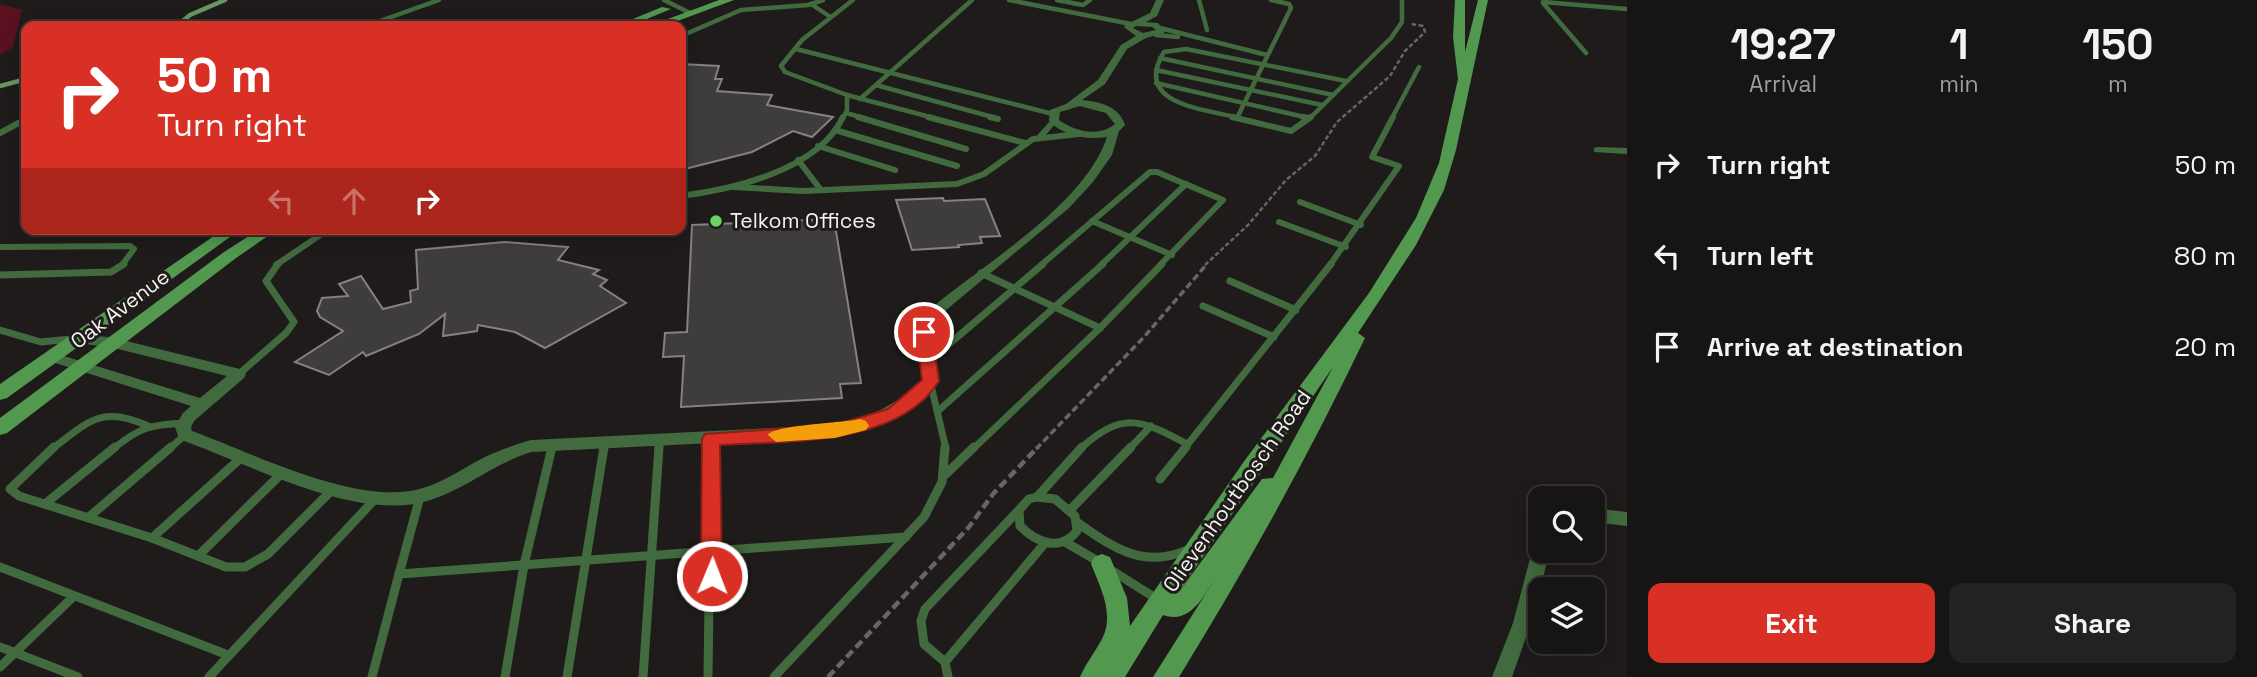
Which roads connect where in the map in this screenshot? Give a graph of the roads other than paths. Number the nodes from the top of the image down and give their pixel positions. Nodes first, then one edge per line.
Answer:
1 (439, 0) edge
2 (664, 0) edge
3 (692, 0) edge
4 (729, 0) edge
5 (823, 0) edge
6 (853, 0) edge
7 (972, 0) edge
8 (1009, 0) edge
9 (1058, 0) edge
10 (1090, 0) edge
11 (1160, 0) edge
12 (1199, 0) edge
13 (1271, 0) edge
14 (1402, 0) edge
15 (1460, 0) edge
16 (1483, 0) edge
17 (811, 4) junction
18 (675, 6) junction
19 (1627, 9) edge
20 (690, 13) junction
21 (1154, 14) junction
22 (829, 16) junction
23 (380, 21) edge
24 (634, 21) edge
25 (668, 21) edge
26 (1132, 27) junction
27 (1207, 30) dead end
28 (1155, 31) junction
29 (686, 34) edge
30 (1126, 45) junction
31 (796, 48) junction
32 (1586, 53) dead end
33 (1267, 55) junction
34 (1160, 58) junction
35 (1262, 64) junction
36 (1419, 67) dead end
37 (1156, 70) junction
38 (889, 73) junction
39 (1256, 78) junction
40 (1346, 81) junction
41 (1102, 82) junction
42 (1156, 83) junction
43 (1462, 83) junction
44 (876, 85) junction
45 (1250, 90) junction
46 (1333, 95) junction
47 (847, 96) junction
48 (860, 99) junction
49 (1070, 104) junction
50 (1243, 104) junction
51 (1322, 105) junction
52 (1110, 110) junction
53 (846, 113) junction
54 (1054, 117) junction
55 (1237, 118) junction
56 (1309, 118) junction
57 (998, 119) dead end
58 (21, 122) edge
59 (835, 130) junction
60 (1114, 131) junction
61 (0, 133) edge
62 (1085, 134) junction
63 (1039, 138) junction
64 (1025, 143) junction
65 (818, 146) junction
66 (966, 149) dead end
67 (1598, 150) dead end
68 (1627, 151) edge
69 (1104, 155) junction
70 (799, 160) junction
71 (957, 166) dead end
72 (895, 170) dead end
73 (1186, 184) junction
74 (734, 187) junction
75 (821, 190) junction
76 (686, 195) edge
77 (1300, 202) dead end
78 (1092, 221) junction
79 (1279, 222) dead end
80 (1361, 225) junction
81 (225, 235) edge
82 (261, 235) edge
83 (321, 235) edge
84 (1130, 237) junction
85 (1346, 247) junction
86 (0, 248) edge
87 (1172, 255) junction
88 (981, 272) junction
89 (0, 275) edge
90 (1230, 282) dead end
91 (1014, 288) junction
92 (1203, 306) dead end
93 (1056, 307) junction
94 (1369, 309) junction
95 (1296, 310) junction
96 (1100, 328) junction
97 (0, 330) edge
98 (1274, 337) junction
99 (78, 338) junction
100 (114, 343) junction
101 (46, 350) junction
102 (928, 362) junction
103 (80, 369) junction
104 (239, 374) junction
105 (930, 381) junction
106 (0, 393) edge
107 (201, 404) junction
108 (938, 411) junction
109 (1321, 411) junction
110 (1151, 425) junction
111 (148, 426) junction
112 (0, 428) edge
113 (185, 429) junction
114 (711, 439) junction
115 (659, 440) junction
116 (604, 444) junction
117 (1187, 444) junction
118 (552, 446) junction
119 (242, 457) junction
120 (284, 471) junction
121 (946, 474) junction
122 (1160, 478) dead end
123 (335, 488) junction
124 (420, 496) junction
125 (1037, 497) junction
126 (375, 499) junction
127 (45, 504) junction
128 (1071, 509) junction
129 (1019, 510) junction
130 (1223, 510) junction
131 (1605, 516) edge
132 (89, 517) junction
133 (1627, 519) edge
134 (1077, 523) junction
135 (906, 537) junction
136 (152, 538) junction
137 (1065, 542) junction
138 (1045, 543) junction
139 (712, 551) junction
140 (652, 555) junction
141 (198, 556) junction
142 (584, 560) junction
143 (1538, 563) edge
144 (1102, 564) junction
145 (524, 565) junction
146 (0, 567) edge
147 (400, 574) junction
148 (74, 596) junction
149 (1160, 601) junction
150 (0, 647) edge
151 (15, 653) junction
152 (228, 656) junction
153 (946, 662) junction
154 (0, 667) edge
155 (78, 677) edge
156 (209, 677) edge
157 (372, 677) edge
158 (505, 677) edge
159 (568, 677) edge
160 (642, 677) edge
161 (708, 677) edge
162 (774, 677) edge
163 (948, 677) edge
164 (1092, 677) edge
165 (1111, 677) edge
166 (1165, 677) edge
167 (1502, 677) edge

1 - 23 lane
2 - 18 lane
3 - 18 main road
4 - 20 main road
5 - 17 lane
6 - 22 lane
7 - 38 lane
8 - 26 lane
9 - 10 lane
11 - 21 street
12 - 27 lane
13 - 33 lane
14 - 40 lane
15 - 43 main road, Olievenhoutbosch Road
16 - 43 main road, Olievenhoutbosch Road
17 - 22 lane
17 - 29 lane
18 - 20 lane
18 - 24 main road
19 - 32 lane
20 - 25 main road
21 - 26 street
21 - 28 street
22 - 31 lane
26 - 28 street
26 - 28 street
26 - 30 street
28 - 30 street
28 - 33 lane
30 - 41 street
31 - 38 lane
31 - 47 lane
33 - 35 lane
34 - 35 lane
34 - 37 lane
34 - 39 lane
35 - 39 lane
35 - 40 lane
36 - 80 lane
37 - 42 lane
37 - 45 lane
38 - 44 lane
38 - 54 lane
39 - 45 lane
39 - 46 lane
40 - 46 lane
41 - 49 street
41 - 52 street
42 - 50 lane
42 - 55 lane
43 - 94 main road, Olievenhoutbosch Road
44 - 48 lane
44 - 57 lane
45 - 50 lane
45 - 51 lane
46 - 51 lane
47 - 48 lane
47 - 53 lane
48 - 64 lane
49 - 52 street
49 - 54 street
50 - 55 lane
50 - 56 lane
51 - 56 lane
52 - 60 street
53 - 59 lane
53 - 66 lane
54 - 62 street
54 - 63 lane
55 - 56 lane
58 - 61 lane
59 - 65 lane
59 - 71 lane
60 - 62 street
60 - 69 street
62 - 63 lane
62 - 69 street
63 - 64 lane
64 - 75 lane
65 - 70 lane
65 - 72 lane
67 - 68 street
69 - 88 street
70 - 74 lane
70 - 75 lane
73 - 78 lane
73 - 84 lane
73 - 87 lane
74 - 75 lane
74 - 76 lane
77 - 80 lane
78 - 84 lane
78 - 91 lane
79 - 85 lane
80 - 85 lane
81 - 99 main road, Oak Avenue
82 - 100 main road, Oak Avenue
83 - 104 lane
84 - 87 lane
84 - 93 lane
85 - 95 lane
86 - 89 lane
87 - 96 lane
88 - 91 lane
88 - 102 street
90 - 95 lane
91 - 93 lane
91 - 102 lane
92 - 98 lane
93 - 96 lane
93 - 108 lane
94 - 109 main road, Olievenhoutbosch Road
94 - 130 main road, Olievenhoutbosch Road
95 - 98 lane
96 - 121 lane
97 - 101 lane
98 - 117 lane
99 - 100 street
99 - 101 main road, Oak Avenue
100 - 103 main road, Oak Avenue
100 - 104 street
101 - 103 street
101 - 106 main road, Oak Avenue
102 - 105 street
103 - 107 street
103 - 112 main road, Oak Avenue
104 - 107 street
105 - 108 lane
105 - 114 street
107 - 113 street
108 - 121 lane
109 - 149 main road
109 - 166 main road, Olievenhoutbosch Road
110 - 117 lane
110 - 125 lane
110 - 128 lane
111 - 113 lane
111 - 127 lane
111 - 127 lane
113 - 119 street
113 - 132 lane
114 - 115 street
114 - 139 lane
115 - 116 street
115 - 140 lane
116 - 118 street
116 - 142 lane
117 - 122 lane
118 - 124 street
118 - 145 lane
119 - 120 street
119 - 136 lane
120 - 123 street
120 - 141 lane
121 - 135 lane
123 - 126 street
123 - 141 lane
124 - 126 street
124 - 147 lane
125 - 128 lane
125 - 129 lane
126 - 152 lane
127 - 132 lane
128 - 134 lane
129 - 138 lane
129 - 153 lane
130 - 134 lane
130 - 149 main road, Olievenhoutbosch Road
131 - 133 street
132 - 136 lane
134 - 137 lane
135 - 139 lane
135 - 162 lane
136 - 141 lane
137 - 138 lane
137 - 144 lane
138 - 153 lane
139 - 140 lane
139 - 161 lane
140 - 142 lane
140 - 160 lane
142 - 145 lane
142 - 159 lane
143 - 167 street
144 - 149 lane
144 - 164 main road
145 - 147 lane
145 - 158 lane
146 - 148 lane
147 - 157 lane
148 - 151 lane
148 - 152 lane
149 - 165 main road, Olievenhoutbosch Road
150 - 151 lane
151 - 154 lane
151 - 155 lane
152 - 156 lane
153 - 163 lane

